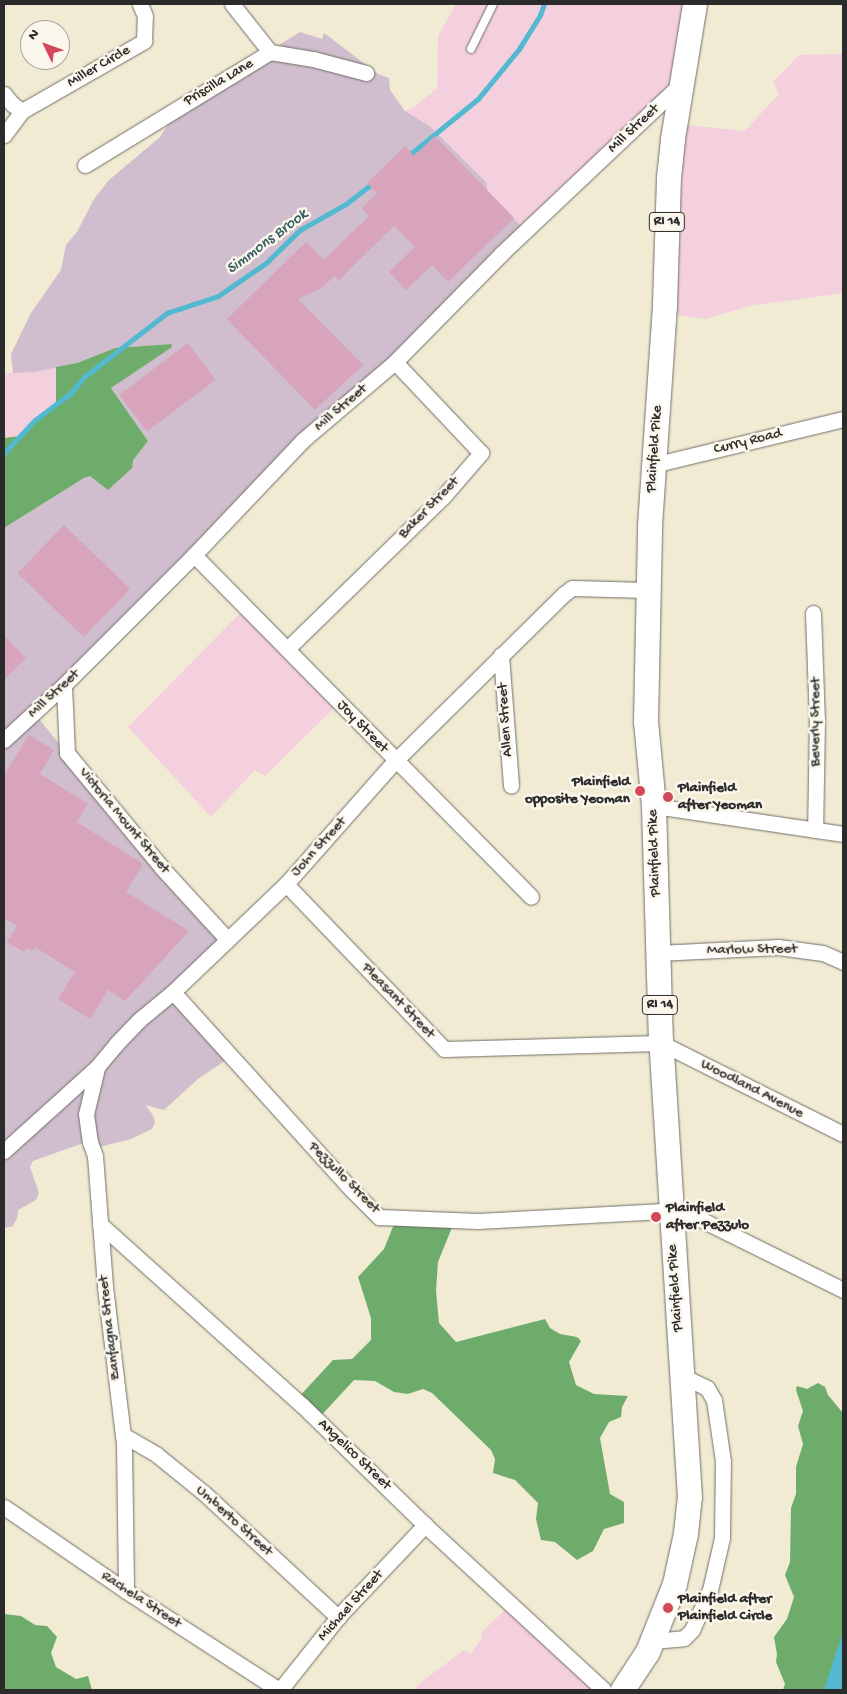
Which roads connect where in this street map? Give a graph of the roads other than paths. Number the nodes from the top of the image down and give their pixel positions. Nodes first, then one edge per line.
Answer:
1 (140, 4) edge
2 (232, 4) edge
3 (493, 4) edge
4 (695, 4) edge
5 (471, 49) dead end
6 (270, 52) junction
7 (366, 73) dead end
8 (683, 82) junction
9 (4, 94) edge
10 (22, 111) junction
11 (4, 135) edge
12 (84, 165) dead end
13 (395, 362) junction
14 (843, 419) edge
15 (654, 465) junction
16 (194, 555) junction
17 (648, 590) junction
18 (813, 613) dead end
19 (287, 649) junction
20 (501, 655) junction
21 (64, 685) junction
22 (4, 740) edge
23 (395, 761) junction
24 (511, 786) dead end
25 (654, 806) junction
26 (814, 830) junction
27 (843, 834) edge
28 (286, 884) junction
29 (531, 897) dead end
30 (227, 939) junction
31 (658, 953) junction
32 (843, 962) edge
33 (173, 992) junction
34 (661, 1043) junction
35 (97, 1067) junction
36 (843, 1134) edge
37 (4, 1151) edge
38 (671, 1211) junction
39 (100, 1224) junction
40 (843, 1290) edge
41 (682, 1376) junction
42 (123, 1435) junction
43 (4, 1508) edge
44 (425, 1525) junction
45 (126, 1591) junction
46 (338, 1617) junction
47 (652, 1641) junction
48 (280, 1690) edge
49 (604, 1690) edge
50 (622, 1690) edge

1 - 10 street, Miller Circle
2 - 6 street
3 - 5 lane
4 - 8 main road, Plainfield Pike / RI 14
6 - 7 street, Priscilla Lane
6 - 12 street, Priscilla Lane
8 - 13 street, Mill Street
8 - 15 main road, Plainfield Pike / RI 14
9 - 10 street
10 - 11 street
13 - 16 street, Mill Street
13 - 19 street, Baker Street
14 - 15 street, Curry Road
15 - 17 main road, Plainfield Pike / RI 14
16 - 19 street, Joy Street
16 - 21 street, Mill Street
17 - 20 street, John Street
17 - 25 main road, Plainfield Pike / RI 14
18 - 26 street, Beverly Street
19 - 23 street, Joy Street
20 - 23 street, John Street
20 - 24 street, Allen Street
21 - 22 street, Mill Street
21 - 30 street, Victoria Mount Street
23 - 28 street, John Street
23 - 29 street, Joy Street
25 - 26 street
25 - 31 main road, Plainfield Pike / RI 14
26 - 27 street
28 - 30 street, John Street
28 - 34 street, Pleasant Street
30 - 33 street, John Street
31 - 32 street, Marlow Street
31 - 34 main road, Plainfield Pike / RI 14
33 - 35 street, John Street
33 - 38 street, Pezzullo Street
34 - 36 street, Woodland Avenue
34 - 38 main road, Plainfield Pike / RI 14
35 - 37 street, John Street
35 - 39 street, Zanfagna Street
38 - 40 street, Pezzullo Street
38 - 41 main road, Plainfield Pike / RI 14
39 - 42 street, Zanfagna Street
39 - 44 street, Angelico Street
41 - 47 main road, Plainfield Pike / RI 14
41 - 47 street
42 - 45 street, Zanfagna Street
42 - 46 street, Umberto Street
43 - 45 street, Rachela Street
44 - 46 street, Michael Street
44 - 49 street, Angelico Street
45 - 48 street, Rachela Street
46 - 48 street, Michael Street
47 - 50 main road, Plainfield Pike / RI 14

